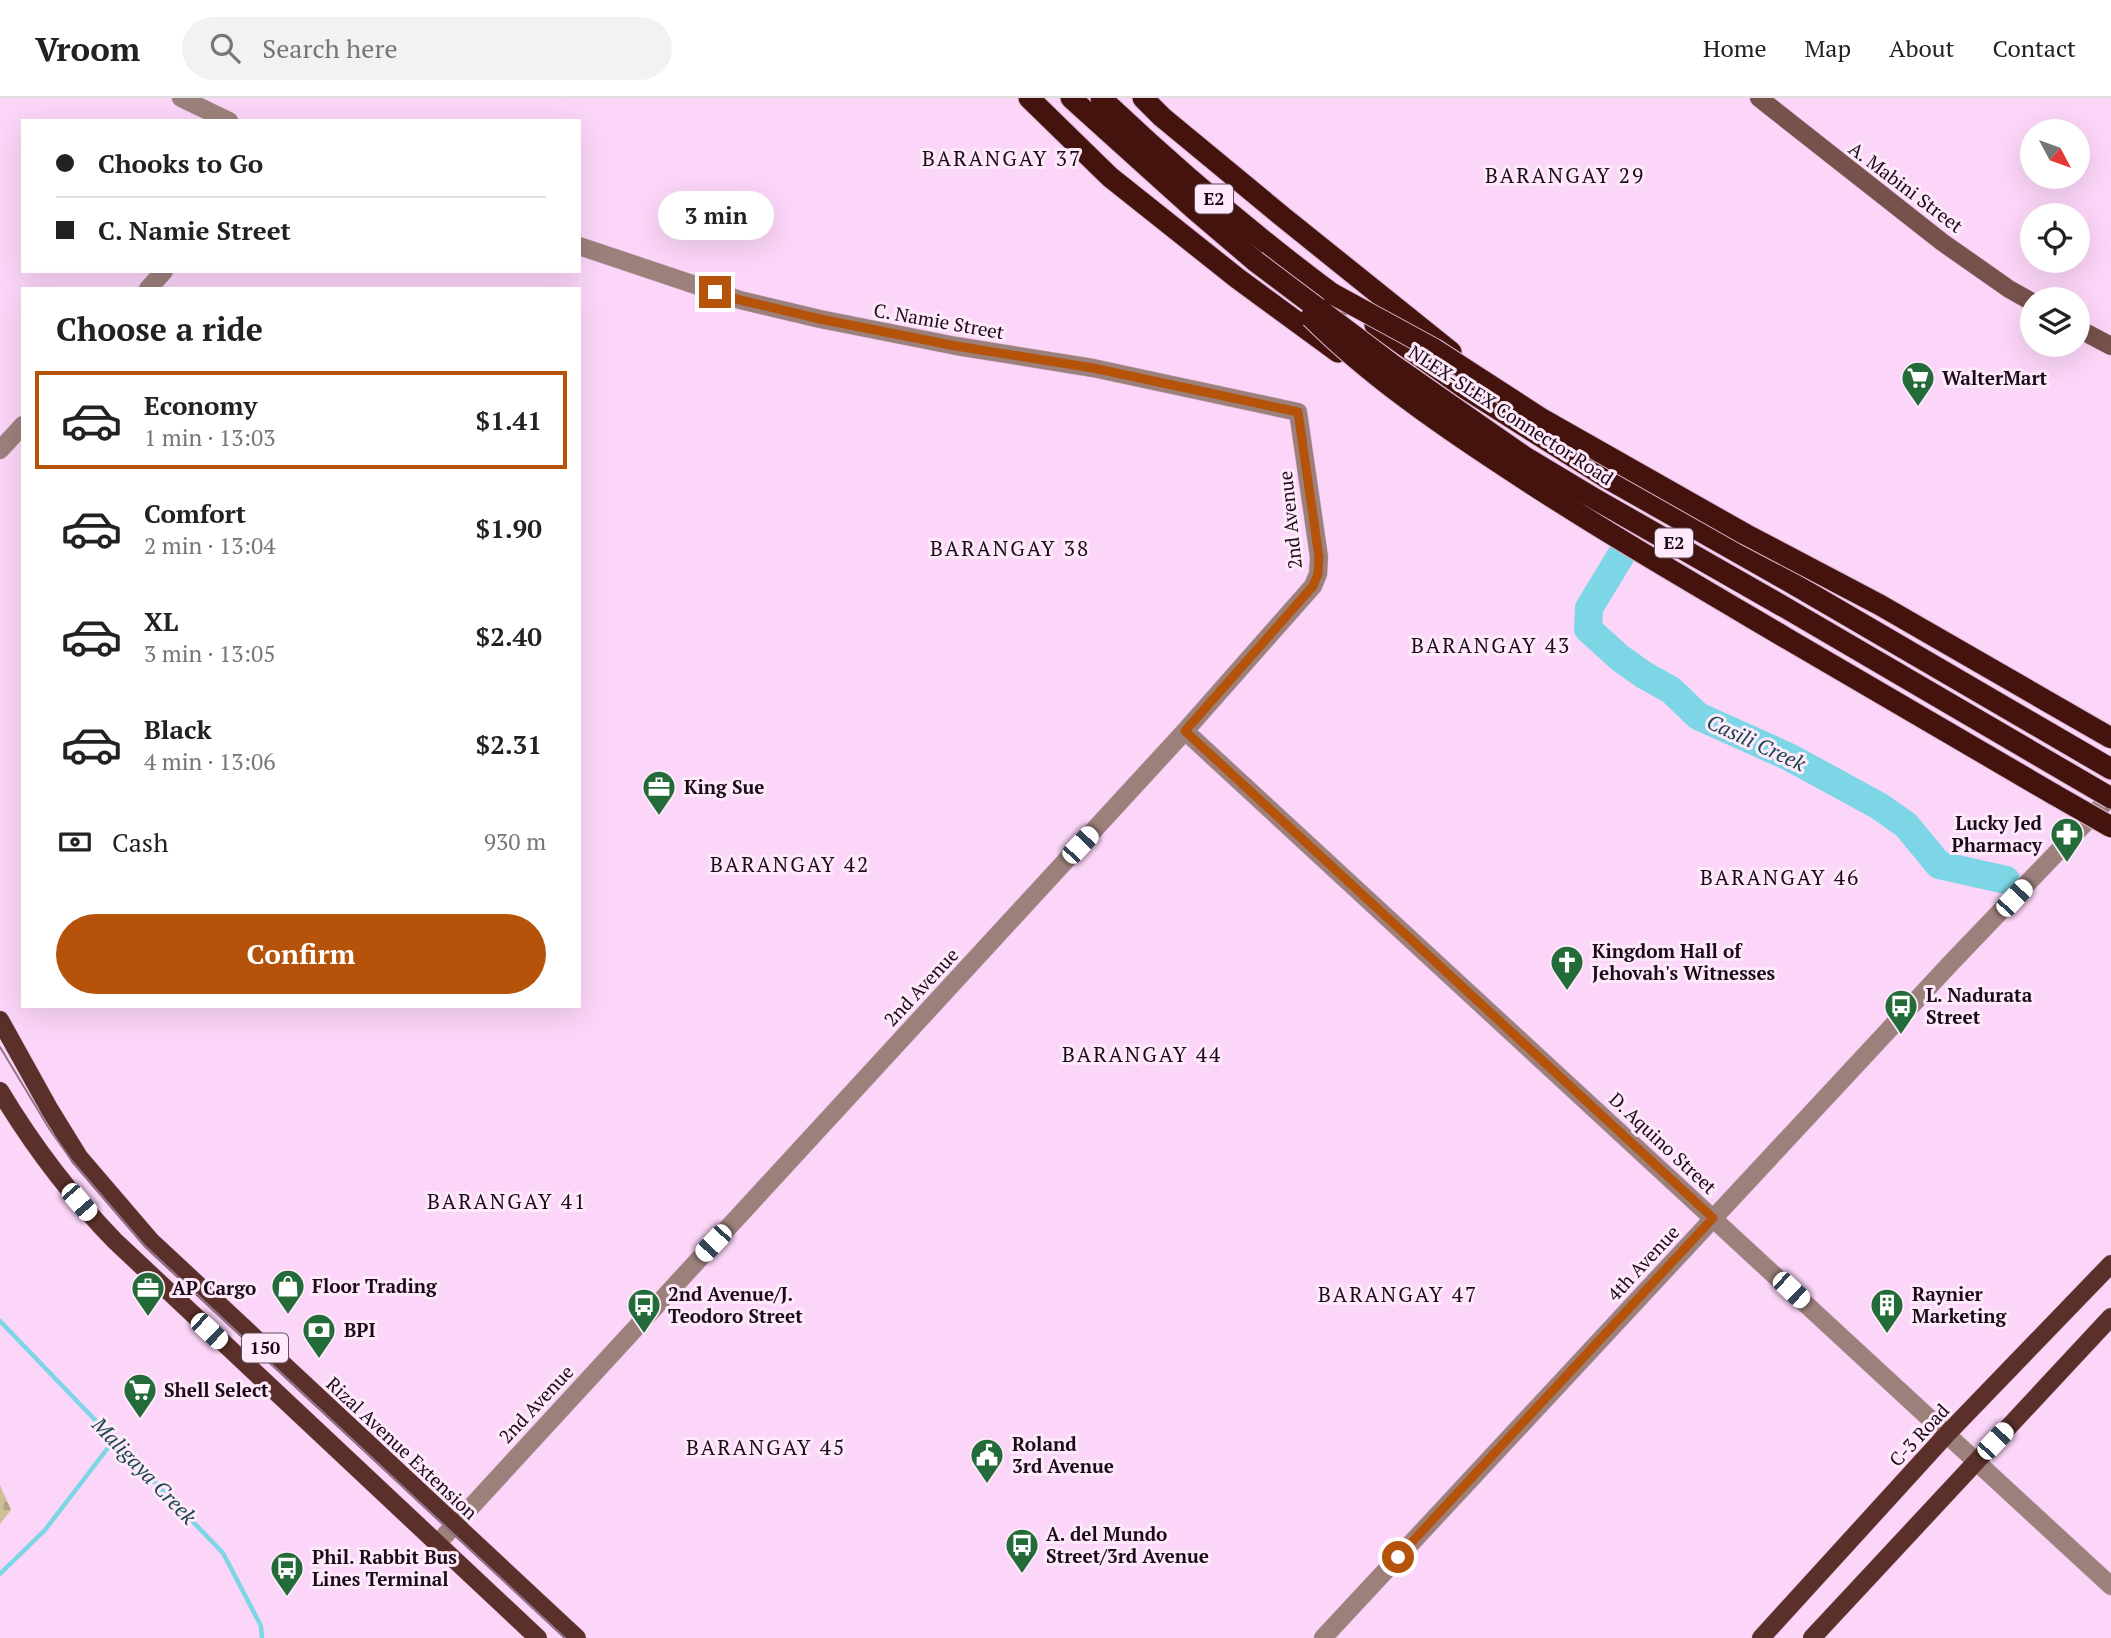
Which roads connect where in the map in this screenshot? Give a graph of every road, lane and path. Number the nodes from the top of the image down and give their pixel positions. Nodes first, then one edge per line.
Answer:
1 (181, 98) edge
2 (1029, 98) edge
3 (1070, 98) edge
4 (1101, 98) edge
5 (1143, 98) edge
6 (1759, 98) edge
7 (225, 119) edge
8 (581, 247) edge
9 (1255, 261) junction
10 (162, 273) edge
11 (150, 287) edge
12 (1333, 294) junction
13 (2020, 295) edge
14 (2090, 335) edge
15 (2111, 346) edge
16 (1298, 412) joint
17 (21, 427) edge
18 (0, 450) edge
19 (1185, 731) junction
20 (2111, 738) edge
21 (2111, 758) edge
22 (2111, 769) edge
23 (2109, 802) edge
24 (2111, 827) edge
25 (0, 1020) edge
26 (0, 1091) edge
27 (1713, 1218) junction
28 (2111, 1264) edge
29 (206, 1294) junction
30 (189, 1311) junction
31 (2111, 1317) edge
32 (1947, 1434) junction
33 (1976, 1461) junction
34 (454, 1524) junction
35 (437, 1544) junction
36 (2111, 1586) edge
37 (538, 1638) edge
38 (577, 1638) edge
39 (1323, 1638) edge
40 (1761, 1638) edge
41 (1812, 1638) edge

1 - 7 street
2 - 23 highway
3 - 9 highway, NLEX-SLEX Connector Road / E2
4 - 12 highway, NLEX-SLEX Connector Road / E2
5 - 21 highway
6 - 13 main road, A. Mabini Street
8 - 16 street, C. Namie Street
9 - 23 highway, NLEX-SLEX Connector Road / E2, bridge
9 - 24 highway, bridge
10 - 11 street
12 - 20 highway, bridge
12 - 22 highway, NLEX-SLEX Connector Road / E2, bridge
14 - 15 main road
16 - 19 street, 2nd Avenue
17 - 18 street
19 - 27 street, D. Aquino Street
19 - 34 street, 2nd Avenue
23 - 27 street, 4th Avenue
25 - 29 main road, Rizal Avenue Extension / 150
26 - 30 main road, 150
27 - 32 street, D. Aquino Street
27 - 39 street, 4th Avenue
28 - 32 main road, C-3 Road
29 - 30 main road
29 - 34 main road, Rizal Avenue Extension / 150
30 - 35 main road, 150
31 - 33 main road
32 - 33 street, D. Aquino Street
32 - 40 main road, C-3 Road
33 - 36 street, D. Aquino Street
33 - 41 main road
34 - 35 street, 2nd Avenue
34 - 38 main road, Rizal Avenue Extension / 150
35 - 37 main road, 150

